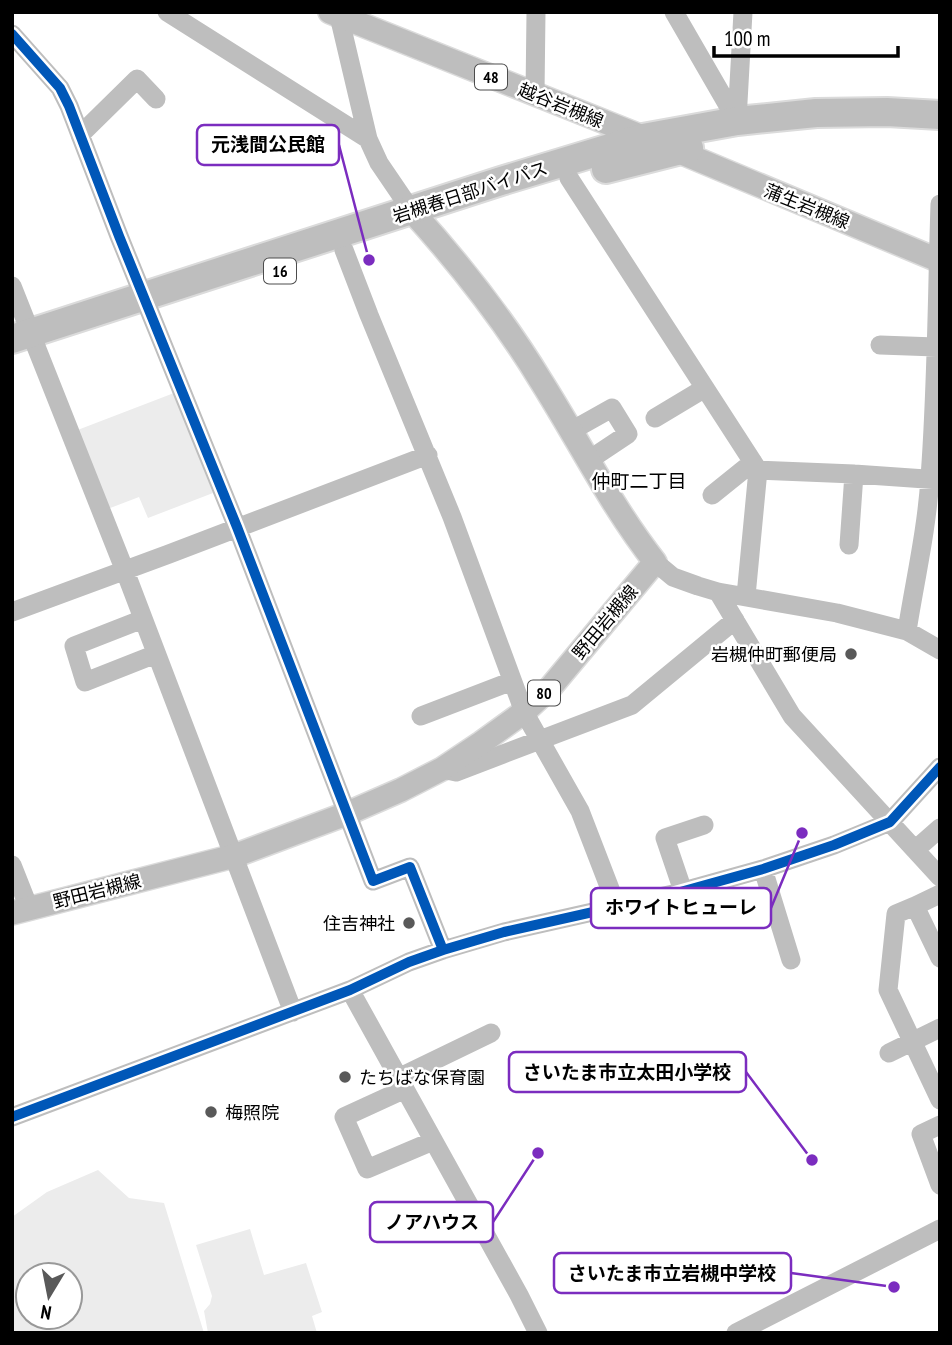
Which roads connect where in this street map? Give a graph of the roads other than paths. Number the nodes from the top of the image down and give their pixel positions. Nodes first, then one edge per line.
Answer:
1 (167, 12) edge
2 (537, 12) edge
3 (674, 12) edge
4 (743, 12) edge
5 (336, 13) edge
6 (12, 34) edge
7 (535, 94) junction
8 (156, 99) dead end
9 (940, 115) edge
10 (737, 121) junction
11 (940, 130) edge
12 (80, 135) junction
13 (643, 138) junction
14 (368, 139) junction
15 (675, 150) junction
16 (569, 178) junction
17 (940, 204) edge
18 (418, 217) junction
19 (344, 250) junction
20 (939, 260) edge
21 (12, 286) edge
22 (148, 305) junction
23 (23, 343) edge
24 (880, 345) dead end
25 (936, 347) junction
26 (705, 388) junction
27 (655, 418) dead end
28 (571, 431) junction
29 (428, 454) junction
30 (589, 460) junction
31 (755, 466) junction
32 (854, 474) junction
33 (935, 480) edge
34 (712, 495) dead end
35 (933, 518) edge
36 (237, 527) junction
37 (849, 545) dead end
38 (655, 562) junction
39 (125, 570) junction
40 (718, 592) junction
41 (746, 596) junction
42 (12, 612) edge
43 (143, 619) junction
44 (735, 620) junction
45 (907, 631) junction
46 (940, 650) edge
47 (156, 654) junction
48 (512, 681) junction
49 (524, 712) junction
50 (421, 716) dead end
51 (539, 740) junction
52 (940, 767) edge
53 (442, 769) junction
54 (346, 814) junction
55 (890, 822) junction
56 (704, 825) dead end
57 (940, 828) edge
58 (915, 850) junction
59 (234, 856) junction
60 (12, 865) edge
61 (763, 869) junction
62 (940, 877) edge
63 (683, 891) junction
64 (940, 894) edge
65 (915, 906) junction
66 (617, 907) junction
67 (20, 911) edge
68 (443, 950) junction
69 (940, 958) edge
70 (791, 960) dead end
71 (350, 990) junction
72 (293, 1012) junction
73 (940, 1028) edge
74 (491, 1032) dead end
75 (913, 1042) junction
76 (889, 1054) dead end
77 (401, 1084) junction
78 (940, 1100) edge
79 (12, 1117) edge
80 (940, 1125) edge
81 (433, 1141) junction
82 (940, 1185) edge
83 (940, 1229) edge
84 (538, 1333) edge
85 (736, 1333) edge

1 - 14 street
2 - 7 street
3 - 10 street
4 - 10 street
5 - 7 main road, 越谷岩槻線 / 48
5 - 14 street
6 - 12 street
7 - 13 main road, 越谷岩槻線 / 48
8 - 12 street
9 - 10 highway, 岩槻春日部バイパス / 16
10 - 13 highway, 岩槻春日部バイパス / 16
11 - 15 highway, 岩槻春日部バイパス / 16
12 - 22 street
13 - 15 main road, 越谷岩槻線 / 48
13 - 18 highway, 岩槻春日部バイパス / 16
14 - 18 street
15 - 16 highway, 岩槻春日部バイパス / 16
15 - 20 main road, 蒲生岩槻線
16 - 18 highway, 岩槻春日部バイパス / 16
16 - 26 street
17 - 20 street
18 - 19 highway, 岩槻春日部バイパス / 16
18 - 22 highway, 岩槻春日部バイパス / 16
18 - 28 main road
19 - 22 highway, 岩槻春日部バイパス / 16
19 - 29 street
20 - 25 street
21 - 23 street
22 - 23 highway, 岩槻春日部バイパス / 16
22 - 36 street
23 - 39 street
24 - 25 street
25 - 33 street
26 - 27 street
26 - 31 street
28 - 30 main road
28 - 30 street
29 - 36 street
29 - 48 street
30 - 38 main road
31 - 32 street
31 - 34 street
31 - 41 street
32 - 33 street
32 - 37 street
33 - 35 street
35 - 45 street
36 - 39 street
36 - 54 street
38 - 40 street
38 - 49 main road, 野田岩槻線 / 80
39 - 42 street
39 - 43 street
40 - 41 street
40 - 44 street
41 - 45 street
43 - 47 street
43 - 47 street
44 - 51 street
44 - 55 street
45 - 46 street
47 - 59 street
48 - 49 street
48 - 50 street
49 - 51 street
49 - 53 main road, 野田岩槻線 / 80
51 - 53 street
51 - 66 street
52 - 55 street
53 - 54 main road, 野田岩槻線 / 80
54 - 59 main road, 野田岩槻線 / 80
54 - 68 street
55 - 58 street
55 - 61 street
56 - 63 street
57 - 58 street
58 - 62 street
59 - 67 main road, 野田岩槻線 / 80
59 - 72 street
60 - 67 street
61 - 63 street
61 - 70 street
63 - 66 street
64 - 65 street
65 - 69 street
65 - 75 street
66 - 68 street
68 - 71 street
71 - 72 street
71 - 77 street
72 - 79 street
73 - 75 street
74 - 77 street
75 - 76 street
75 - 78 street
77 - 81 street
77 - 81 street
80 - 82 street
81 - 84 street
83 - 85 street

